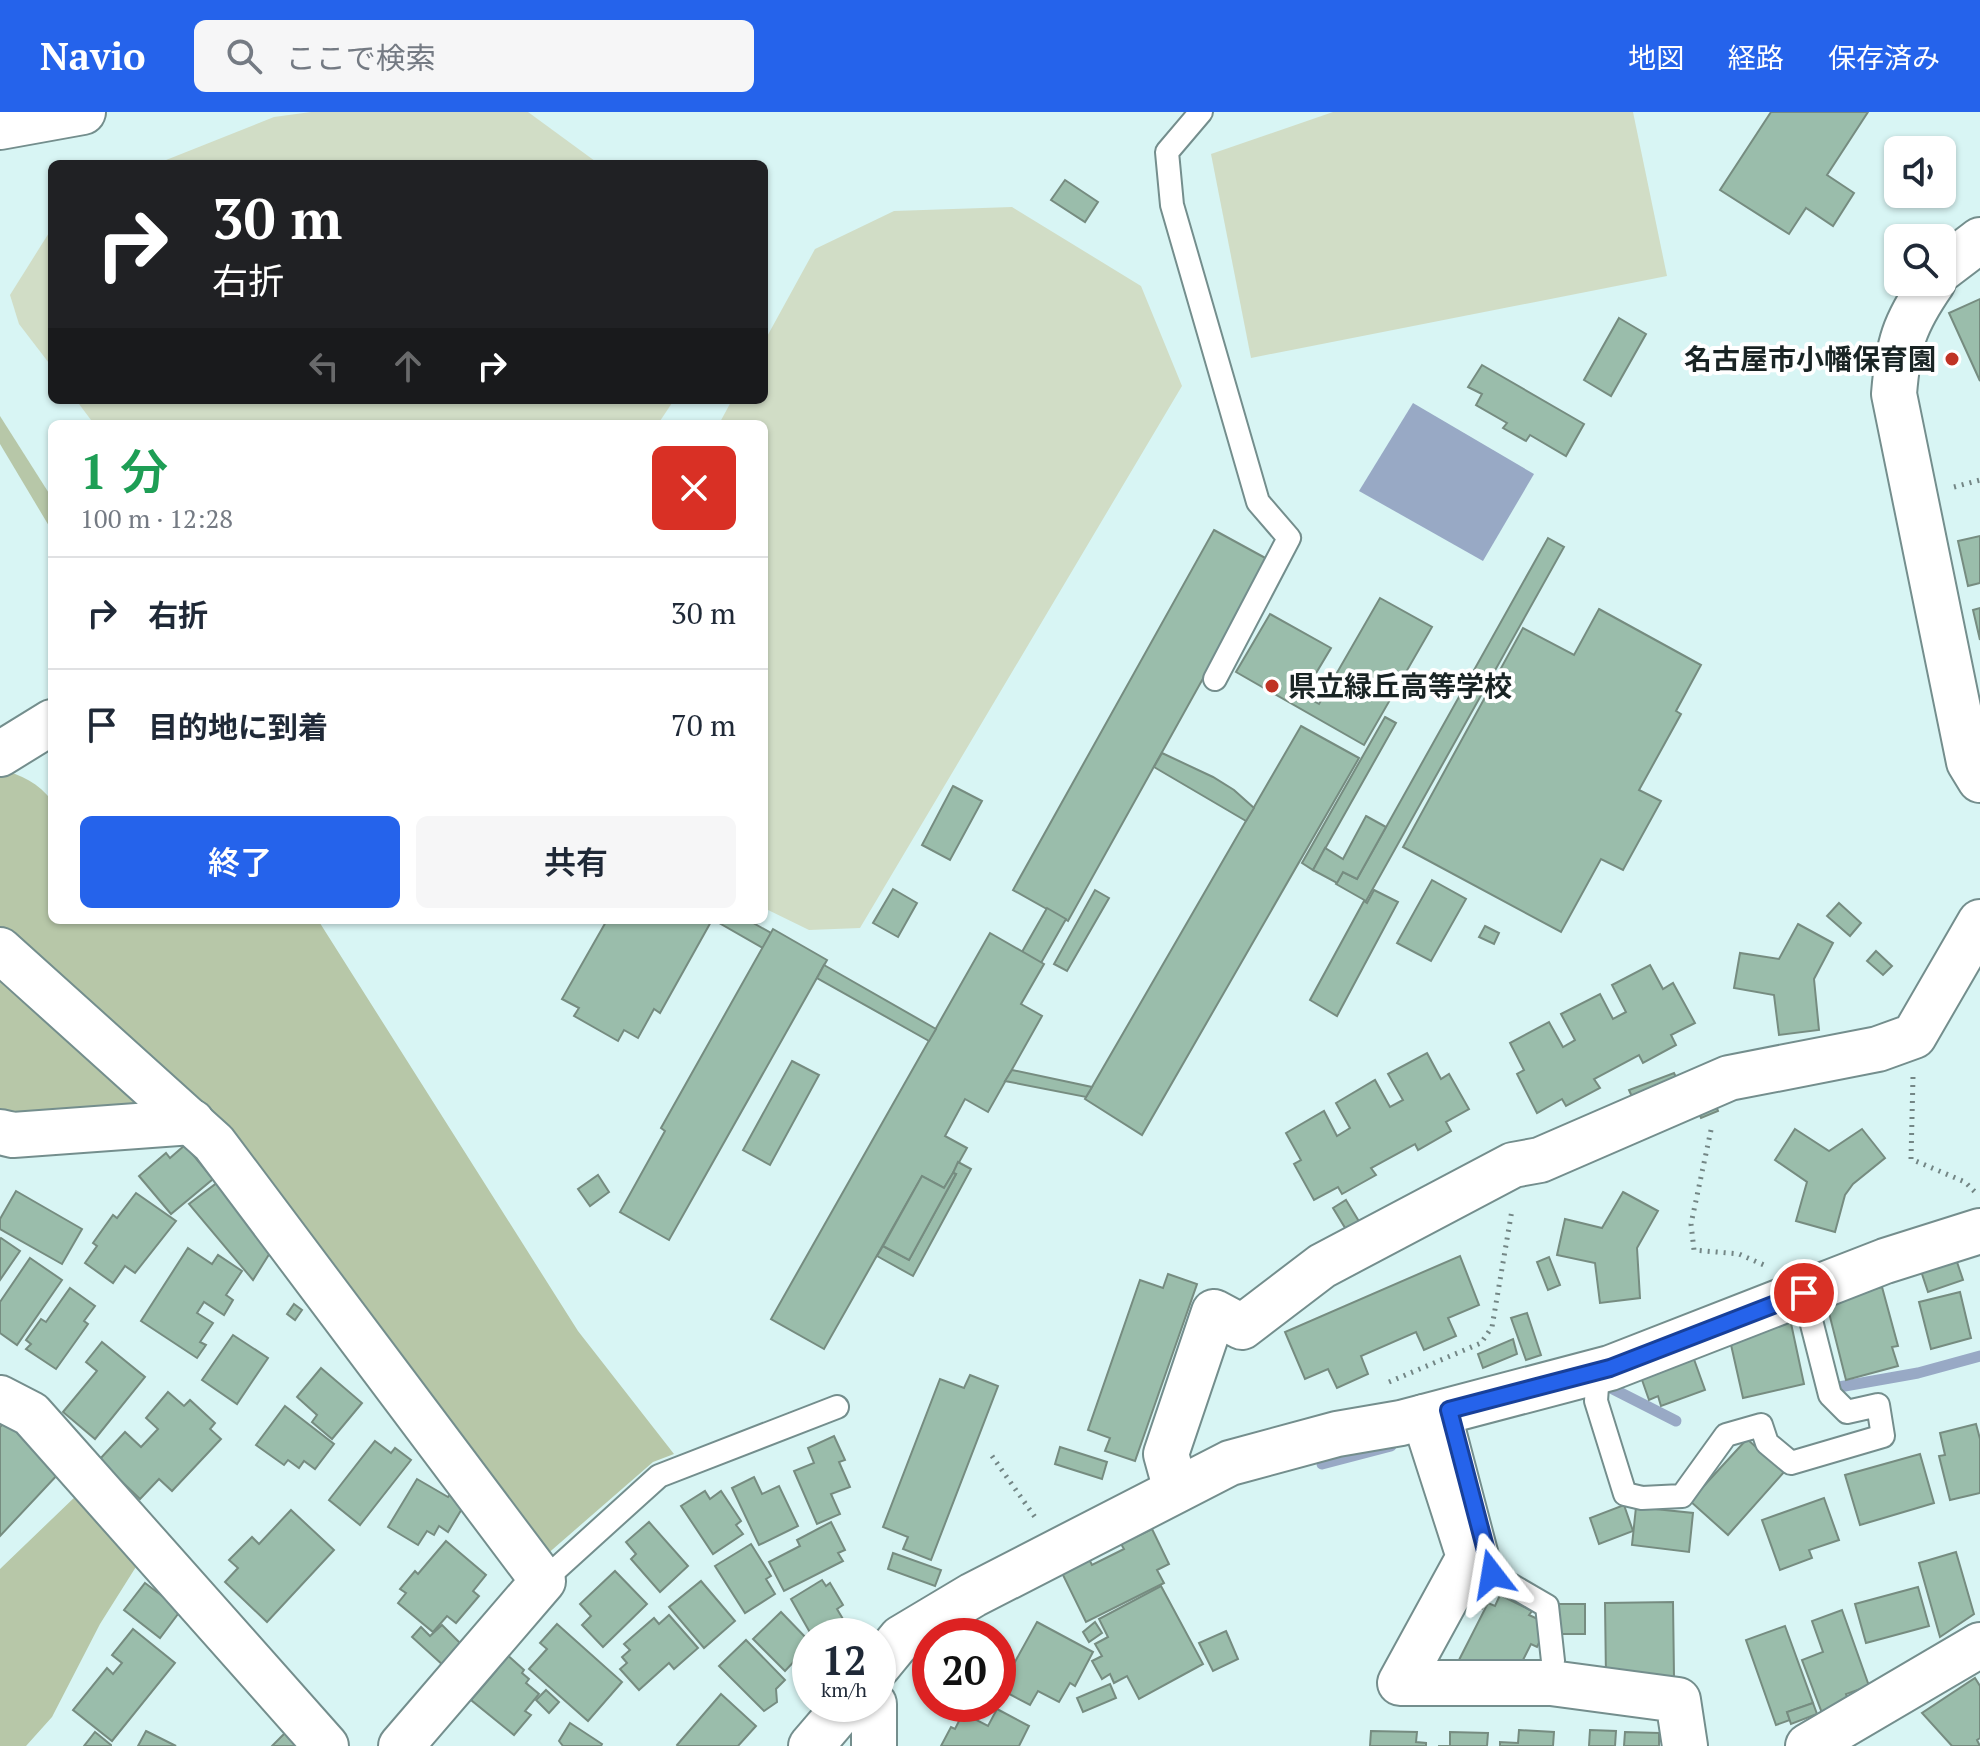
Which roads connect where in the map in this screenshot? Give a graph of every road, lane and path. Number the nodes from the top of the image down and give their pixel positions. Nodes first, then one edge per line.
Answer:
1 (83, 112) edge
2 (1201, 112) edge
3 (0, 127) edge
4 (1980, 240) edge
5 (1956, 258) edge
6 (1924, 296) edge
7 (1215, 679) dead end
8 (48, 724) edge
9 (0, 754) edge
10 (1980, 780) edge
11 (1980, 922) edge
12 (0, 950) edge
13 (1914, 1036) junction
14 (1753, 1075) junction
15 (192, 1122) junction
16 (0, 1132) edge
17 (1540, 1160) junction
18 (1978, 1231) edge
19 (1797, 1295) junction
20 (1598, 1372) junction
21 (1387, 1383) dead end
22 (0, 1398) edge
23 (837, 1407) dead end
24 (1437, 1414) junction
25 (992, 1456) dead end
26 (1176, 1490) junction
27 (1063, 1551) junction
28 (543, 1581) junction
29 (896, 1644) edge
30 (1980, 1645) edge
31 (1553, 1661) dead end
32 (832, 1722) edge
33 (874, 1722) edge
34 (326, 1746) edge
35 (401, 1746) edge
36 (811, 1746) edge
37 (874, 1746) edge
38 (1685, 1746) edge
39 (1808, 1746) edge

1 - 3 street
2 - 7 lane
4 - 5 street
6 - 10 street
8 - 9 street
11 - 13 street
12 - 15 street
13 - 14 street
13 - 18 path
14 - 17 street
14 - 19 path
15 - 16 street
15 - 28 street
17 - 21 path
17 - 26 street
18 - 19 street
19 - 20 street
19 - 20 lane
20 - 24 street
22 - 34 street
23 - 28 lane
24 - 26 street
24 - 31 lane
24 - 38 street
25 - 27 path
26 - 27 street
27 - 29 street
28 - 35 street
30 - 39 street
32 - 36 street
33 - 37 street

